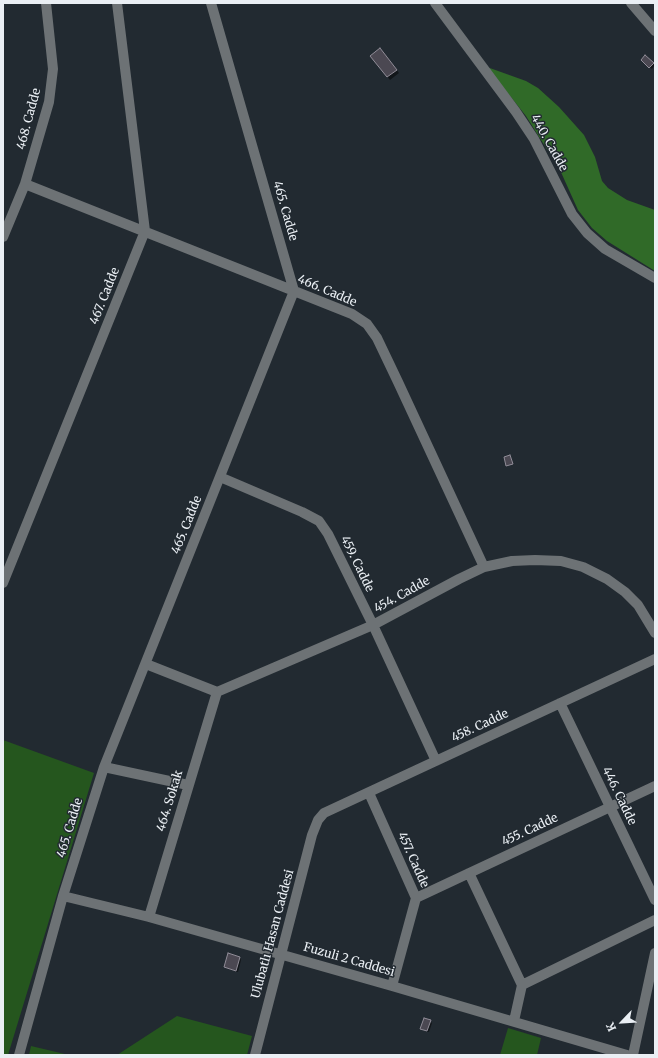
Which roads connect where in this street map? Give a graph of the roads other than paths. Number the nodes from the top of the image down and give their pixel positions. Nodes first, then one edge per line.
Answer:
1 (46, 3) edge
2 (117, 3) edge
3 (211, 3) edge
4 (435, 3) edge
5 (630, 3) edge
6 (655, 31) edge
7 (25, 184) junction
8 (145, 231) junction
9 (3, 237) edge
10 (655, 278) edge
11 (294, 291) junction
12 (220, 477) junction
13 (484, 567) junction
14 (3, 583) edge
15 (373, 625) junction
16 (655, 633) edge
17 (655, 659) edge
18 (146, 664) junction
19 (217, 692) junction
20 (560, 703) junction
21 (436, 761) junction
22 (104, 767) junction
23 (188, 785) junction
24 (655, 786) edge
25 (369, 793) junction
26 (610, 807) junction
27 (318, 820) joint
28 (469, 873) junction
29 (63, 896) junction
30 (416, 898) junction
31 (655, 900) edge
32 (149, 917) junction
33 (655, 920) edge
34 (655, 953) edge
35 (281, 954) junction
36 (522, 985) junction
37 (392, 986) junction
38 (514, 1021) junction
39 (18, 1055) edge
40 (255, 1055) edge
41 (627, 1055) edge
42 (633, 1055) edge

1 - 7 street, 468. Cadde
2 - 8 street, 467. Cadde
3 - 11 street, 465. Cadde
4 - 10 street, 440. Cadde
5 - 6 street
7 - 8 street, 466. Cadde
7 - 9 street, 468. Cadde
8 - 11 street, 466. Cadde
8 - 14 street, 467. Cadde
11 - 12 street, 465. Cadde
11 - 13 street, 466. Cadde
12 - 15 street, 459. Cadde
12 - 18 street, 465. Cadde
13 - 15 street, 454. Cadde
13 - 16 street, 454. Cadde
15 - 19 street, 454. Cadde
15 - 21 street, 459. Cadde
17 - 20 street, 458. Cadde
18 - 19 street
18 - 22 street, 465. Cadde
19 - 23 street, 464. Sokak
20 - 21 street, 458. Cadde
20 - 26 street, 446. Cadde
21 - 25 street, 458. Cadde
22 - 23 street
22 - 29 street, 465. Cadde
23 - 32 street, 464. Sokak
24 - 26 street, 455. Cadde
25 - 27 street, 458. Cadde
25 - 30 street, 457. Cadde
26 - 28 street, 455. Cadde
26 - 31 street, 446. Cadde
27 - 35 street, Ulubatlı Hasan Caddesi
28 - 30 street, 455. Cadde
28 - 36 street
29 - 32 street, Fuzuli 2 Caddesi
29 - 39 street, 465. Cadde
30 - 37 street, 457. Cadde
32 - 35 street, Fuzuli 2 Caddesi
33 - 36 street
34 - 42 street
35 - 37 street, Fuzuli 2 Caddesi
35 - 40 street, Ulubatlı Hasan Caddesi
36 - 38 street
37 - 38 street, Fuzuli 2 Caddesi
38 - 41 street, Fuzuli 2 Caddesi

